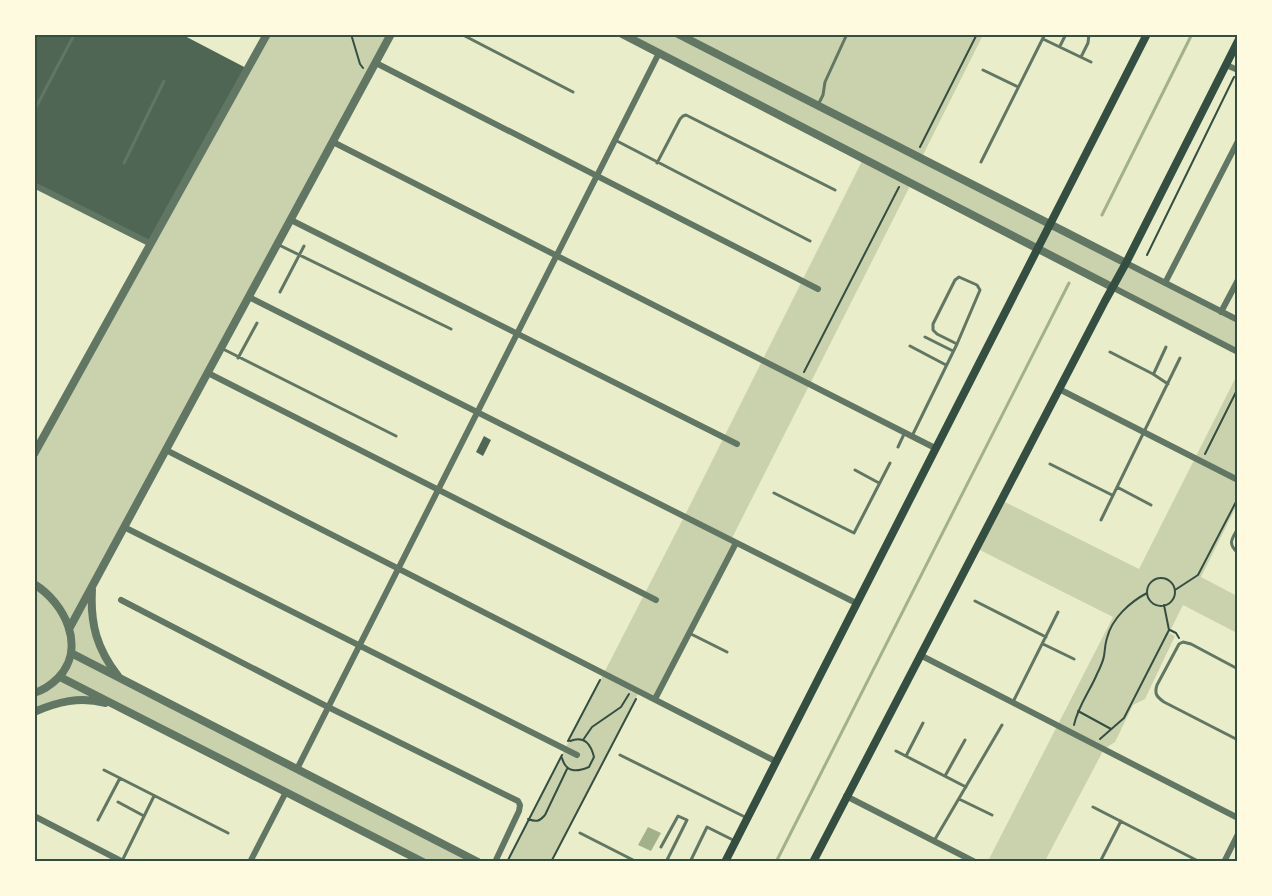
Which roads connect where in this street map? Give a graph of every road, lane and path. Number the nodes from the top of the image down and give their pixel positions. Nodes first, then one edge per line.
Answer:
1 (267, 34) edge
2 (351, 34) edge
3 (391, 34) edge
4 (461, 34) edge
5 (622, 34) edge
6 (678, 34) edge
7 (847, 34) edge
8 (977, 34) edge
9 (1066, 34) edge
10 (1089, 34) edge
11 (1147, 34) edge
12 (74, 35) edge
13 (1044, 37) edge
14 (1238, 41) edge
15 (1060, 46) junction
16 (659, 53) junction
17 (1081, 57) junction
18 (1090, 62) dead end
19 (376, 63) junction
20 (1226, 64) junction
21 (363, 68) dead end
22 (983, 70) dead end
23 (1237, 70) edge
24 (164, 81) dead end
25 (1018, 87) junction
26 (573, 92) dead end
27 (818, 106) junction
28 (34, 111) edge
29 (615, 140) junction
30 (1238, 141) edge
31 (333, 142) junction
32 (915, 156) junction
33 (981, 162) dead end
34 (124, 163) dead end
35 (657, 163) junction
36 (597, 176) junction
37 (903, 179) junction
38 (34, 185) edge
39 (835, 190) dead end
40 (291, 219) junction
41 (1050, 224) junction
42 (810, 241) dead end
43 (151, 244) junction
44 (278, 244) junction
45 (304, 246) dead end
46 (1037, 248) junction
47 (299, 255) junction
48 (1147, 255) dead end
49 (556, 256) junction
50 (1126, 263) junction
51 (1238, 280) edge
52 (1165, 283) junction
53 (1112, 287) junction
54 (818, 289) dead end
55 (280, 292) dead end
56 (249, 297) junction
57 (1221, 312) junction
58 (1238, 320) edge
59 (257, 323) dead end
60 (451, 329) dead end
61 (517, 333) junction
62 (925, 338) dead end
63 (957, 344) junction
64 (910, 346) dead end
65 (1166, 347) dead end
66 (221, 349) junction
67 (953, 351) junction
68 (1110, 352) dead end
69 (1238, 352) edge
70 (238, 358) junction
71 (1180, 358) dead end
72 (946, 365) junction
73 (208, 373) junction
74 (1153, 374) junction
75 (800, 379) junction
76 (1168, 384) junction
77 (1238, 388) edge
78 (1059, 389) junction
79 (477, 412) junction
80 (905, 432) junction
81 (1144, 432) junction
82 (396, 436) dead end
83 (912, 436) junction
84 (737, 444) dead end
85 (898, 447) dead end
86 (935, 448) junction
87 (166, 450) junction
88 (34, 454) edge
89 (1201, 461) junction
90 (890, 463) dead end
91 (1050, 464) dead end
92 (855, 470) dead end
93 (1238, 480) edge
94 (879, 483) junction
95 (1117, 487) junction
96 (438, 490) junction
97 (774, 493) dead end
98 (1113, 496) junction
99 (1238, 498) edge
100 (1152, 505) dead end
101 (1101, 520) dead end
102 (124, 527) junction
103 (1238, 528) edge
104 (736, 543) junction
105 (1238, 553) edge
106 (398, 568) junction
107 (34, 584) edge
108 (93, 585) junction
109 (1175, 590) junction
110 (1147, 593) junction
111 (121, 600) dead end
112 (656, 600) dead end
113 (975, 601) dead end
114 (856, 603) junction
115 (1164, 605) junction
116 (1058, 612) dead end
117 (69, 629) junction
118 (1169, 630) junction
119 (689, 633) junction
120 (1046, 637) junction
121 (1183, 642) junction
122 (1042, 644) junction
123 (359, 645) junction
124 (727, 652) dead end
125 (71, 653) junction
126 (920, 655) junction
127 (1074, 659) dead end
128 (1238, 669) edge
129 (604, 673) junction
130 (60, 676) junction
131 (119, 678) junction
132 (632, 687) junction
133 (640, 692) junction
134 (34, 693) edge
135 (655, 699) junction
136 (1013, 702) junction
137 (119, 707) junction
138 (328, 707) junction
139 (1078, 711) junction
140 (34, 712) edge
141 (923, 723) dead end
142 (1002, 724) dead end
143 (1111, 729) junction
144 (1072, 733) junction
145 (583, 740) dead end
146 (965, 740) dead end
147 (1238, 740) edge
148 (568, 742) dead end
149 (1093, 744) junction
150 (896, 751) dead end
151 (561, 755) dead end
152 (577, 755) dead end
153 (620, 755) dead end
154 (906, 756) junction
155 (775, 761) junction
156 (568, 768) dead end
157 (297, 769) junction
158 (104, 770) dead end
159 (945, 776) junction
160 (120, 778) junction
161 (966, 786) junction
162 (286, 792) junction
163 (154, 796) junction
164 (846, 796) junction
165 (959, 799) junction
166 (118, 802) dead end
167 (1093, 807) dead end
168 (992, 815) dead end
169 (34, 816) edge
170 (144, 816) junction
171 (746, 818) junction
172 (1238, 818) edge
173 (528, 819) junction
174 (98, 820) dead end
175 (1121, 821) junction
176 (228, 833) dead end
177 (580, 833) dead end
178 (1238, 834) edge
179 (735, 841) junction
180 (934, 841) junction
181 (661, 847) dead end
182 (123, 861) edge
183 (250, 861) edge
184 (423, 861) edge
185 (478, 861) edge
186 (495, 861) edge
187 (507, 861) edge
188 (551, 861) edge
189 (637, 861) edge
190 (666, 861) edge
191 (690, 861) edge
192 (725, 861) edge
193 (813, 861) edge
194 (975, 861) edge
195 (1100, 861) edge
196 (1200, 861) edge
197 (1224, 861) edge

1 - 43 street
2 - 21 path
3 - 19 street
4 - 26 lane
5 - 16 street
6 - 27 street
7 - 27 lane
8 - 32 path
9 - 15 lane
10 - 17 lane
11 - 41 main road
12 - 28 lane
13 - 15 lane
13 - 25 lane
14 - 20 main road
15 - 17 lane
16 - 29 street
16 - 37 street
17 - 18 lane
19 - 31 street
19 - 36 street
20 - 23 street
20 - 50 main road
22 - 25 lane
23 - 48 path
24 - 34 lane
25 - 33 lane
27 - 32 street
29 - 35 lane
29 - 36 street
30 - 52 street
31 - 40 street
31 - 49 street
32 - 41 street
35 - 39 lane
35 - 42 lane
36 - 49 street
36 - 54 street
37 - 46 street
37 - 75 path
38 - 43 street
40 - 44 street
40 - 61 street
41 - 46 main road
41 - 50 street
43 - 88 street
44 - 47 lane
44 - 56 street
45 - 47 lane
46 - 53 street
46 - 86 main road
47 - 55 lane
47 - 60 lane
49 - 61 street
49 - 75 street
50 - 52 street
50 - 53 main road
51 - 57 street
52 - 57 street
53 - 69 street
53 - 78 main road
56 - 66 street
56 - 79 street
57 - 58 street
59 - 70 lane
61 - 79 street
61 - 84 street
62 - 67 lane
63 - 63 lane
63 - 67 lane
64 - 72 lane
65 - 74 lane
66 - 70 lane
66 - 73 street
67 - 72 lane
68 - 74 lane
70 - 82 lane
71 - 76 lane
72 - 83 lane
73 - 87 street
73 - 96 street
74 - 76 lane
75 - 80 street
76 - 81 lane
77 - 89 path
78 - 81 street
78 - 126 main road
79 - 96 street
79 - 104 street
80 - 83 street
80 - 85 lane
81 - 89 street
81 - 95 lane
83 - 86 street
86 - 114 main road
87 - 102 street
87 - 106 street
89 - 93 street
90 - 94 lane
91 - 98 lane
92 - 94 lane
94 - 97 lane
95 - 98 lane
95 - 100 lane
96 - 106 street
96 - 112 street
98 - 101 lane
99 - 109 path
102 - 108 street
102 - 123 street
103 - 105 lane
104 - 114 street
104 - 119 street
106 - 123 street
106 - 129 street
107 - 117 street
108 - 117 street
108 - 131 street
109 - 110 path
109 - 115 path
110 - 115 path
110 - 139 path
111 - 138 street
113 - 120 lane
114 - 155 main road
115 - 118 path
116 - 120 lane
117 - 125 street
118 - 121 path
118 - 143 path
119 - 124 lane
119 - 135 street
120 - 122 lane
121 - 128 lane
121 - 147 lane
122 - 127 lane
122 - 136 lane
123 - 138 street
123 - 152 street
125 - 130 street
125 - 131 street
126 - 136 street
126 - 164 main road
129 - 132 street
129 - 148 path
130 - 134 street
130 - 137 street
131 - 157 street
132 - 133 street
132 - 145 path
133 - 135 street
133 - 188 path
135 - 155 street
136 - 144 street
137 - 140 street
137 - 162 street
138 - 157 street
138 - 186 street
139 - 143 path
139 - 144 path
141 - 154 lane
142 - 161 lane
143 - 149 path
144 - 149 street
146 - 159 lane
149 - 172 street
150 - 154 lane
151 - 173 path
153 - 171 lane
154 - 159 lane
155 - 171 main road
156 - 173 path
157 - 185 street
158 - 160 lane
159 - 161 lane
160 - 163 lane
160 - 174 lane
161 - 165 lane
162 - 183 street
162 - 184 street
163 - 170 lane
163 - 176 lane
164 - 180 street
164 - 193 main road
165 - 168 lane
165 - 180 lane
166 - 170 lane
167 - 175 lane
169 - 182 street
170 - 182 lane
171 - 179 main road
173 - 187 path
175 - 195 lane
175 - 196 lane
177 - 189 lane
178 - 197 street
179 - 191 lane
179 - 192 main road
180 - 194 street
181 - 190 lane

